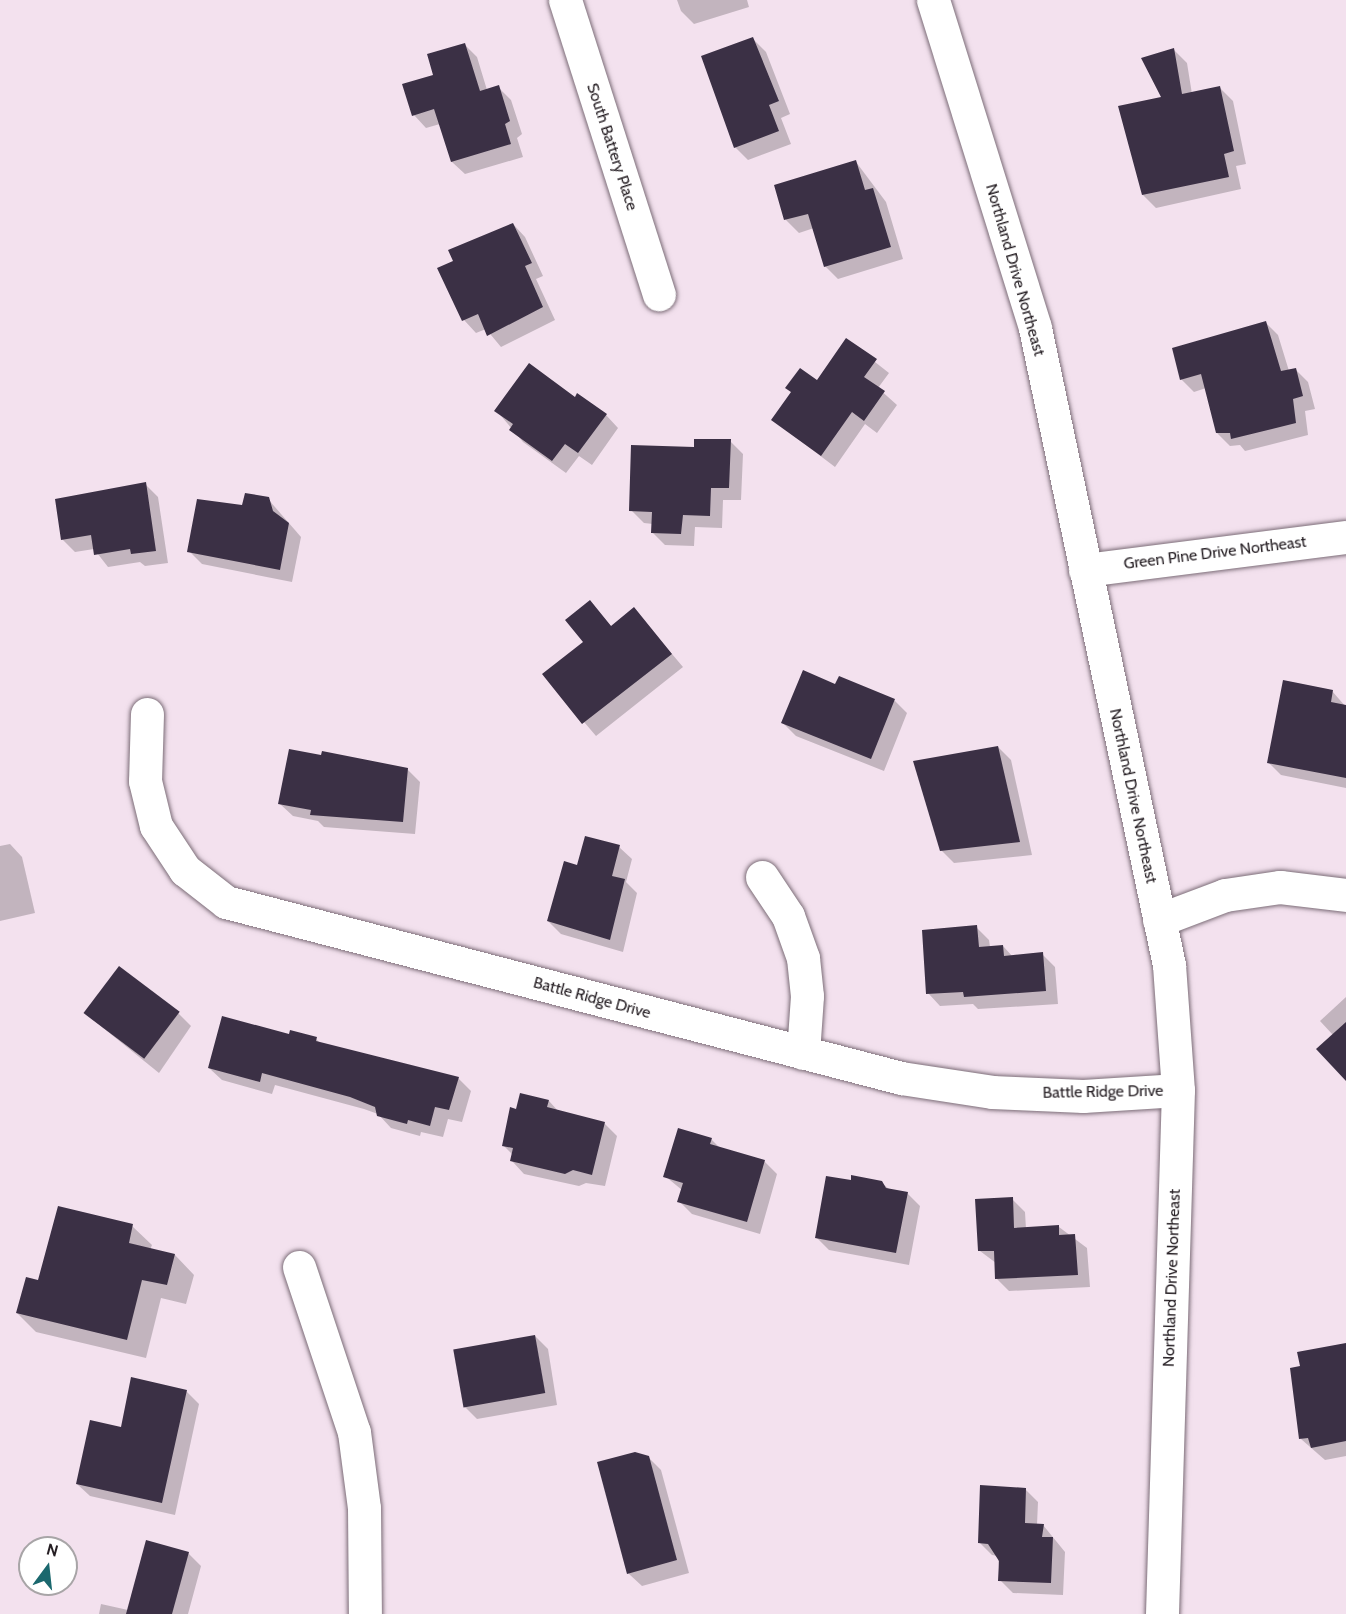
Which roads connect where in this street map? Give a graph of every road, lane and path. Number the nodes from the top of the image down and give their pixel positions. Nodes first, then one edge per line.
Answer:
1 (565, 0) edge
2 (933, 0) edge
3 (659, 294) dead end
4 (1346, 537) edge
5 (1084, 570) junction
6 (147, 714) dead end
7 (762, 877) dead end
8 (1346, 895) edge
9 (1159, 921) junction
10 (802, 1053) junction
11 (1178, 1090) junction
12 (299, 1267) dead end
13 (365, 1614) edge
14 (1162, 1614) edge

1 - 3 street, South Battery Place
2 - 5 street, Northland Drive Northeast
4 - 5 street, Green Pine Drive Northeast
5 - 9 street, Northland Drive Northeast
6 - 10 street, Battle Ridge Drive
7 - 10 street
8 - 9 street
9 - 11 street, Northland Drive Northeast
10 - 11 street, Battle Ridge Drive
11 - 14 street, Northland Drive Northeast
12 - 13 street

